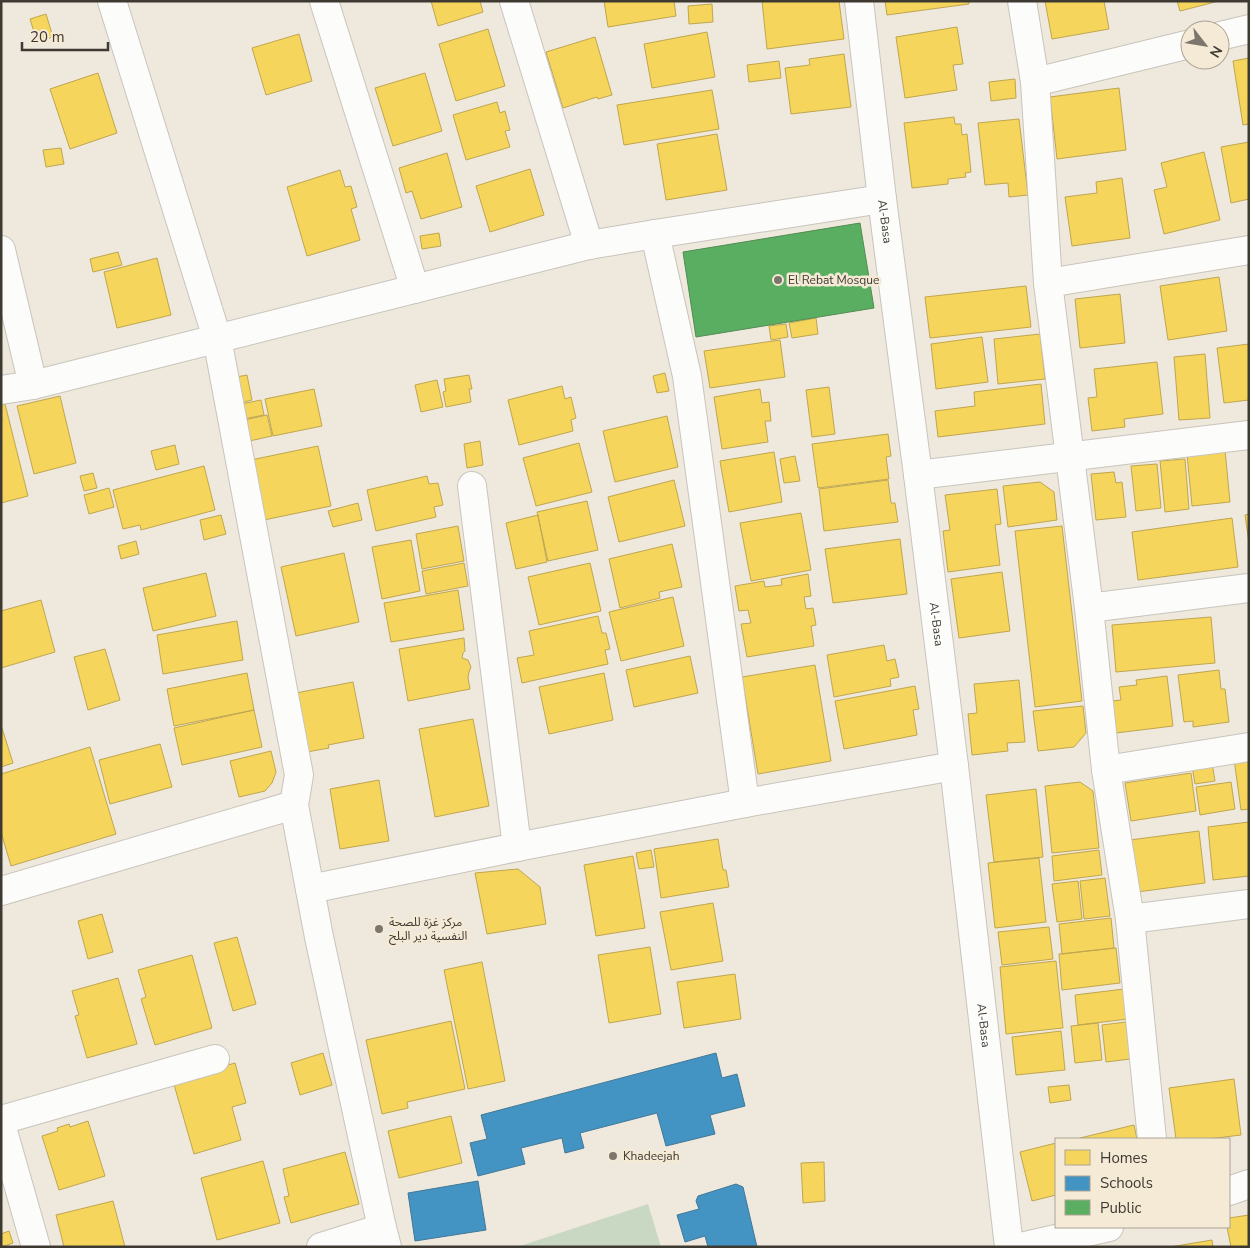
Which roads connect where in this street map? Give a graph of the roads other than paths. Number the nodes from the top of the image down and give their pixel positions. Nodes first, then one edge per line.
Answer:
1 (112, 1) edge
2 (324, 1) edge
3 (514, 1) edge
4 (859, 1) edge
5 (1022, 1) edge
6 (1249, 29) edge
7 (1230, 34) edge
8 (1180, 46) edge
9 (1034, 82) junction
10 (882, 199) junction
11 (655, 234) junction
12 (589, 245) junction
13 (1, 250) edge
14 (1249, 250) edge
15 (1048, 283) junction
16 (415, 289) junction
17 (217, 338) junction
18 (33, 385) junction
19 (1, 390) edge
20 (1249, 435) edge
21 (1069, 456) junction
22 (918, 475) junction
23 (472, 486) dead end
24 (1249, 588) edge
25 (1089, 608) junction
26 (1249, 747) edge
27 (954, 766) junction
28 (1106, 770) junction
29 (745, 803) junction
30 (294, 805) junction
31 (517, 847) junction
32 (310, 889) junction
33 (1, 891) edge
34 (1249, 904) edge
35 (1130, 919) junction
36 (215, 1059) dead end
37 (1, 1120) edge
38 (1, 1124) edge
39 (1152, 1138) edge
40 (1249, 1184) edge
41 (1230, 1191) edge
42 (1104, 1228) edge
43 (384, 1238) edge
44 (36, 1247) edge
45 (321, 1247) edge
46 (1009, 1247) edge
47 (1021, 1247) edge

1 - 17 street
2 - 16 street
3 - 12 street
4 - 10 street, Al-Basa
5 - 9 street
6 - 7 street
8 - 9 street
9 - 15 street
10 - 11 street
10 - 22 street, Al-Basa
11 - 12 street
11 - 29 street
12 - 16 street
13 - 18 street
14 - 15 street
15 - 21 street
16 - 17 street
17 - 18 street
17 - 30 street
18 - 19 street
20 - 21 street
21 - 22 street
21 - 25 street
22 - 27 street, Al-Basa
23 - 31 street
24 - 25 street
25 - 28 street
26 - 28 street
27 - 29 street
27 - 46 street, Al-Basa
28 - 35 street
29 - 31 street
30 - 32 street
30 - 33 street
31 - 32 street
32 - 43 street
34 - 35 street
35 - 39 street
36 - 37 street
38 - 44 street
40 - 41 street
42 - 47 street
43 - 45 street

